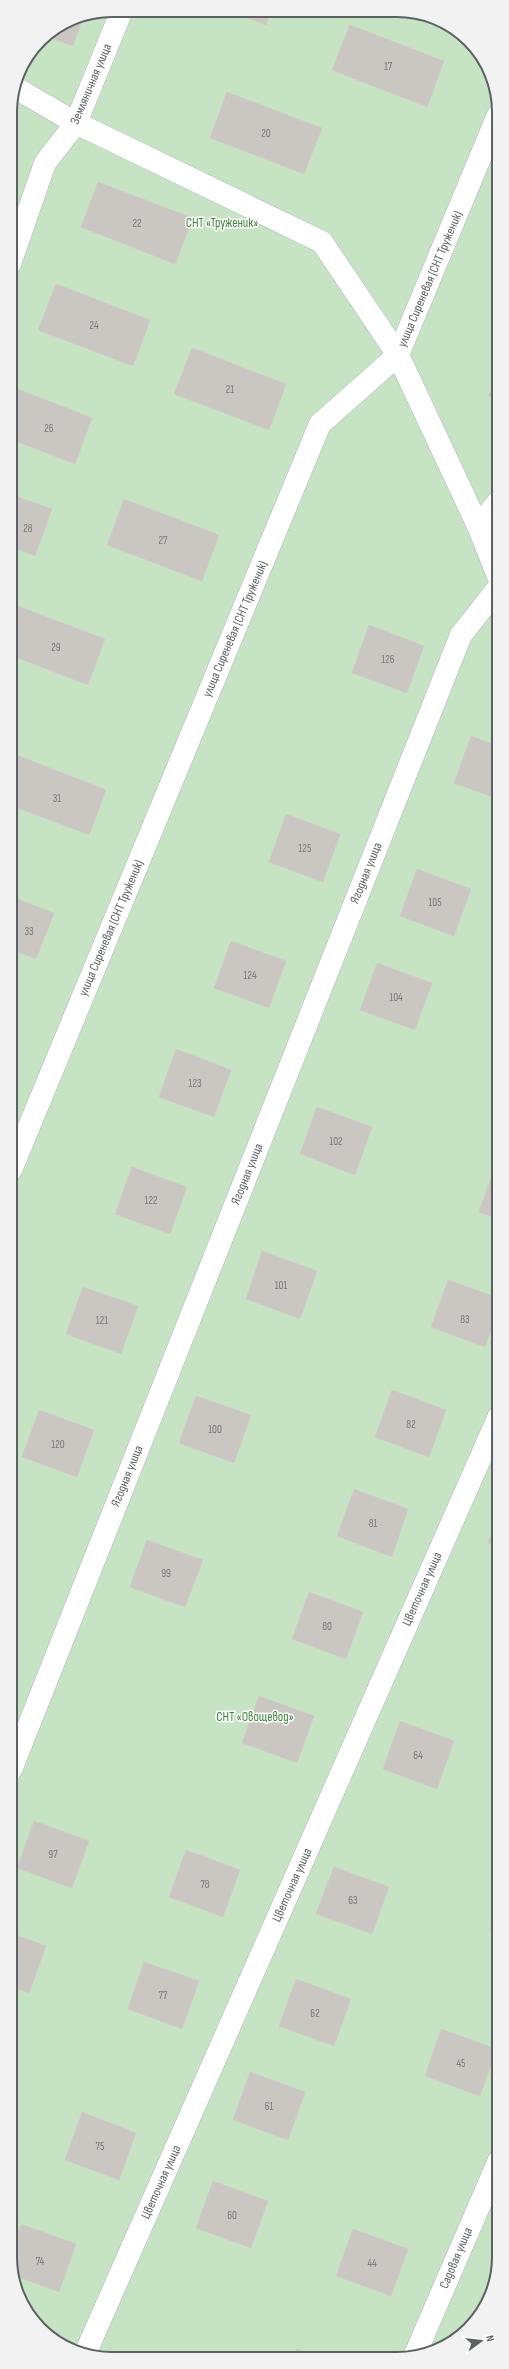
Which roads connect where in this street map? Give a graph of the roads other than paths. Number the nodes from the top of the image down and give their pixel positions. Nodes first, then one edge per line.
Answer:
1 (119, 17) edge
2 (20, 90) edge
3 (76, 123) junction
4 (492, 129) edge
5 (17, 244) edge
6 (398, 355) junction
7 (492, 509) edge
8 (478, 526) junction
9 (492, 561) edge
10 (492, 595) edge
11 (17, 1153) edge
12 (492, 1430) edge
13 (17, 1755) edge
14 (492, 2176) edge
15 (86, 2348) edge
16 (417, 2350) edge

1 - 3 street, Земляничная улица
2 - 3 street
3 - 5 street, Земляничная улица
3 - 6 street
4 - 6 street, улица Сиреневая (СНТ Труженик)
6 - 8 street
6 - 11 street, улица Сиреневая (СНТ Труженик)
7 - 8 street
8 - 9 street
10 - 13 street, Ягодная улица
12 - 15 street, Цветочная улица
14 - 16 street, Садовая улица

